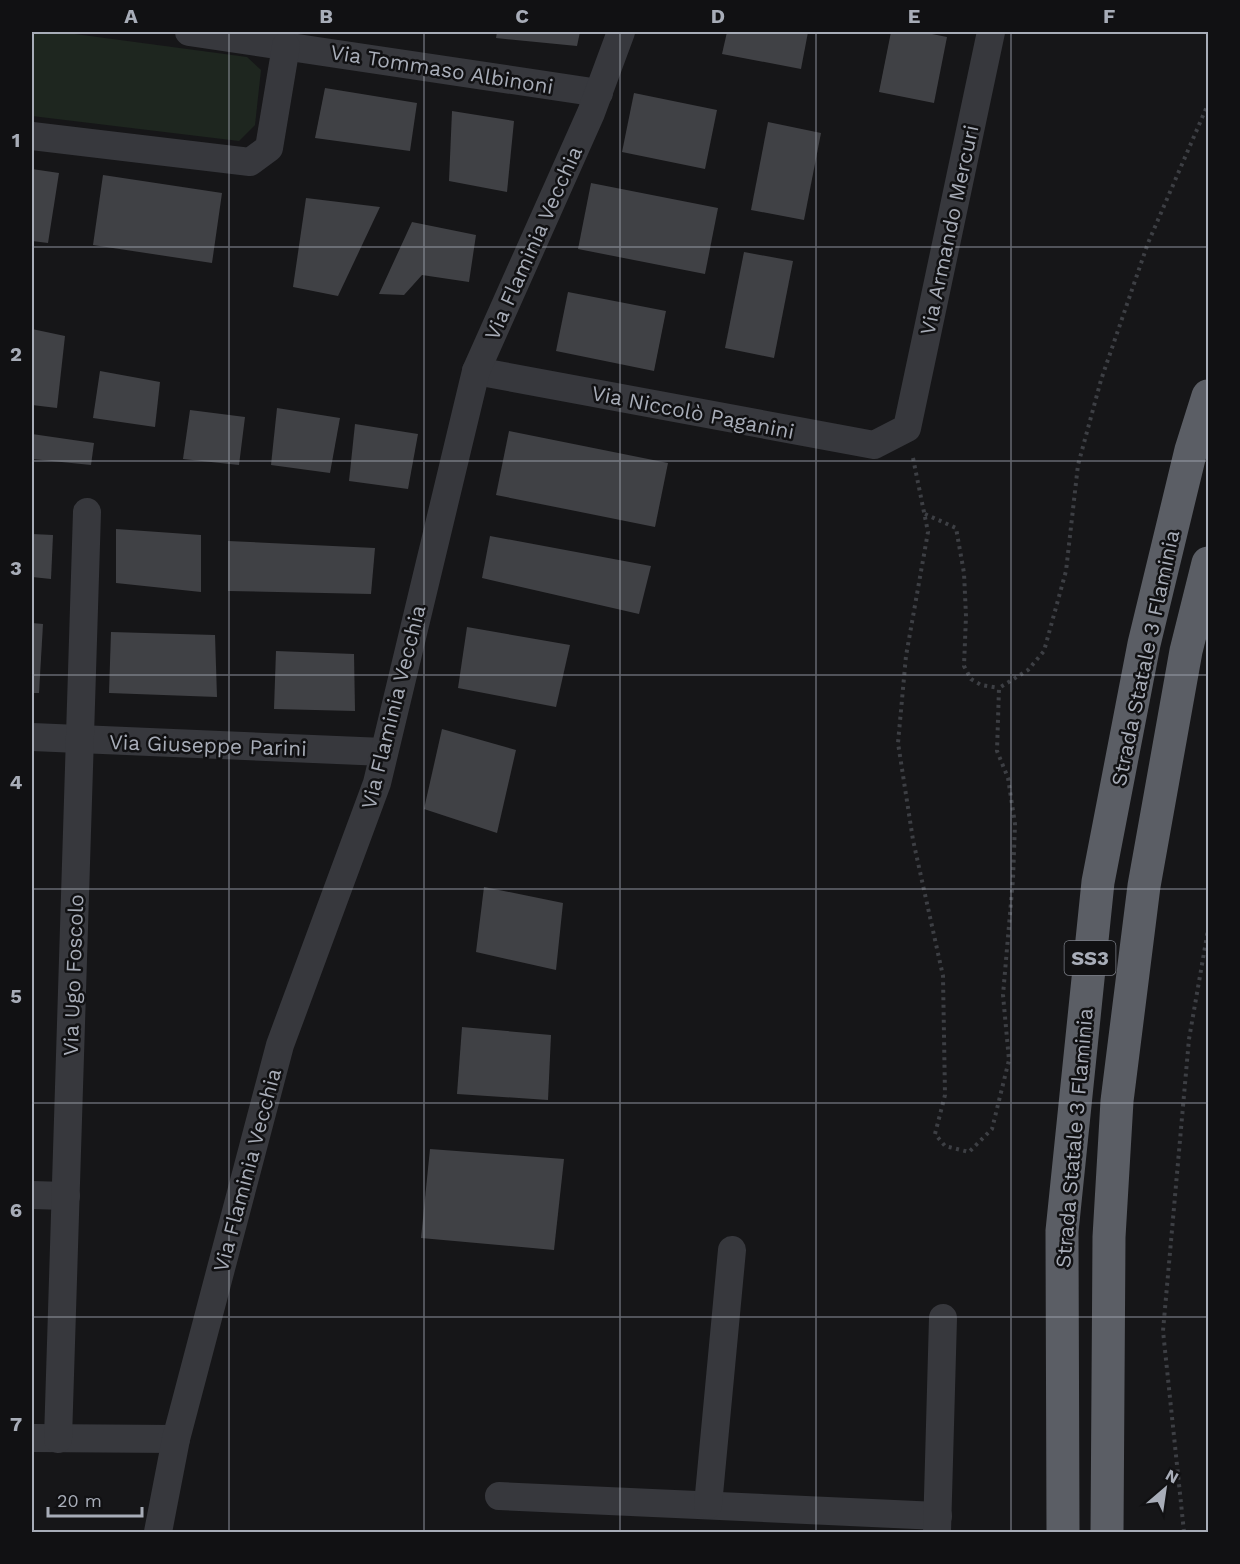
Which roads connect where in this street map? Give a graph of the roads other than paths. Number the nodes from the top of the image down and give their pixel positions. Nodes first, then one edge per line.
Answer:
1 (189, 32) edge
2 (621, 32) edge
3 (991, 32) edge
4 (286, 46) junction
5 (599, 93) junction
6 (32, 136) edge
7 (476, 372) junction
8 (1209, 396) edge
9 (907, 428) joint
10 (87, 512) dead end
11 (1209, 563) edge
12 (32, 737) edge
13 (80, 739) junction
14 (384, 752) junction
15 (32, 1195) edge
16 (66, 1196) junction
17 (732, 1250) dead end
18 (943, 1318) dead end
19 (45, 1438) edge
20 (176, 1439) junction
21 (499, 1496) dead end
22 (708, 1505) junction
23 (938, 1524) edge
24 (158, 1533) edge
25 (1063, 1533) edge
26 (1107, 1533) edge

1 - 4 street, Via Tommaso Albinoni
2 - 5 street, Via Flaminia Vecchia
3 - 9 street, Via Armando Mercuri
4 - 5 street, Via Tommaso Albinoni
4 - 6 street
5 - 7 street, Via Flaminia Vecchia
7 - 9 street, Via Niccolò Paganini
7 - 14 street, Via Flaminia Vecchia
8 - 25 highway, Strada Statale 3 Flaminia / SS3
10 - 13 street, Via Ugo Foscolo
11 - 26 highway, Strada Statale 3 Flaminia / SS3
12 - 13 street, Via Giuseppe Parini
13 - 14 street, Via Giuseppe Parini
13 - 16 street, Via Ugo Foscolo
14 - 20 street, Via Flaminia Vecchia
15 - 16 street
16 - 19 street, Via Ugo Foscolo
17 - 22 street
18 - 23 street
19 - 20 street
20 - 24 street, Via Flaminia Vecchia
21 - 22 street
22 - 23 street

